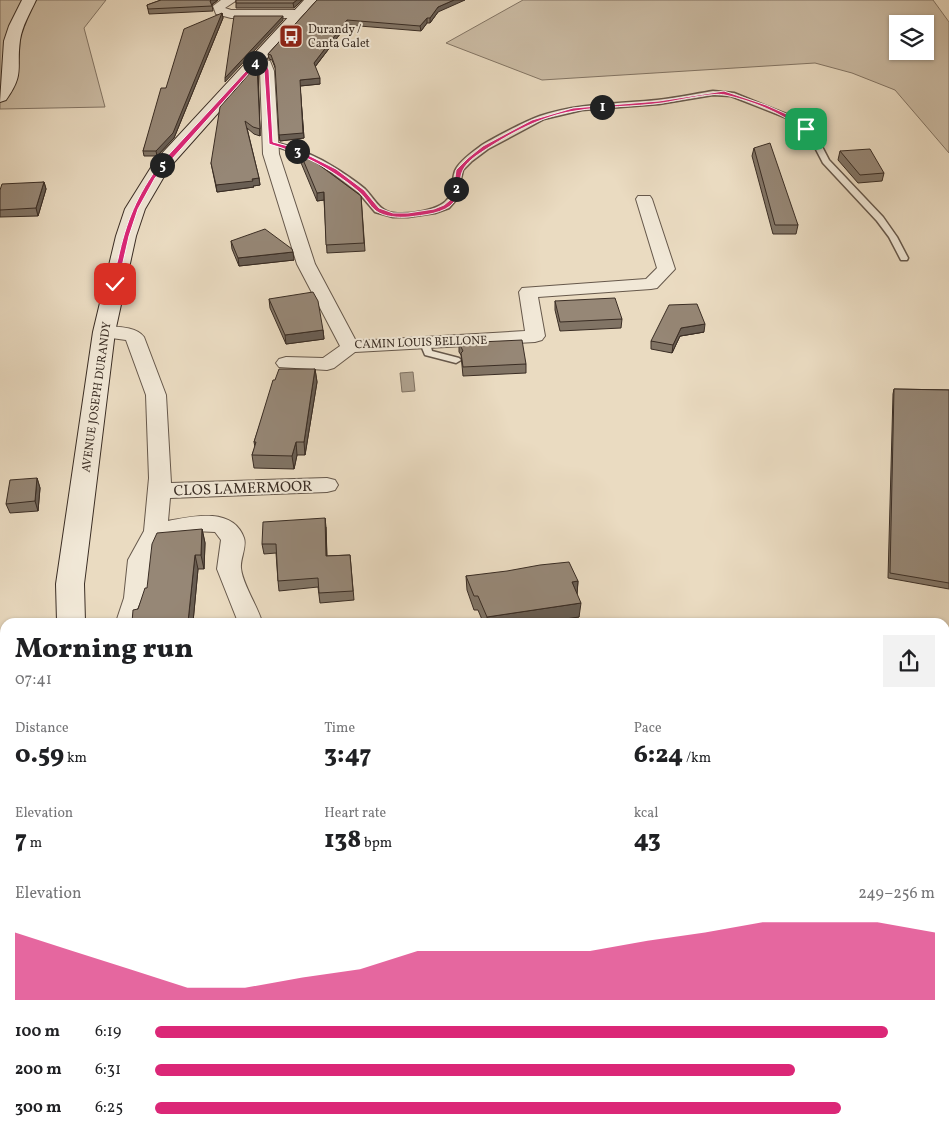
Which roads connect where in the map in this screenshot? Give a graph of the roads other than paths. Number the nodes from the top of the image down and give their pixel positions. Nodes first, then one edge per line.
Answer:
1 (29, 0) edge
2 (230, 0) edge
3 (312, 0) edge
4 (299, 14) junction
5 (257, 61) junction
6 (0, 97) edge
7 (270, 143) junction
8 (644, 199) dead end
9 (904, 258) dead end
10 (104, 332) junction
11 (425, 343) junction
12 (350, 346) junction
13 (456, 360) dead end
14 (286, 363) dead end
15 (327, 485) dead end
16 (159, 491) junction
17 (156, 531) junction
18 (71, 618) edge
19 (129, 618) edge
20 (248, 618) edge

1 - 6 street
2 - 4 street
3 - 4 street, AVENUE JOSEPH DURANDY
4 - 5 street, AVENUE JOSEPH DURANDY
5 - 7 street, CAMIN LOUIS BELLONE
5 - 10 street, AVENUE JOSEPH DURANDY
7 - 9 lane
7 - 12 street, CAMIN LOUIS BELLONE
8 - 11 street, CAMIN LOUIS BELLONE
10 - 16 street, CLOS LAMERMOOR
10 - 18 street, AVENUE JOSEPH DURANDY
11 - 12 street, CAMIN LOUIS BELLONE
11 - 13 lane
12 - 14 street
15 - 16 street, CLOS LAMERMOOR
16 - 17 street, CLOS LAMERMOOR
17 - 19 street, CLOS LAMERMOOR
17 - 20 street

